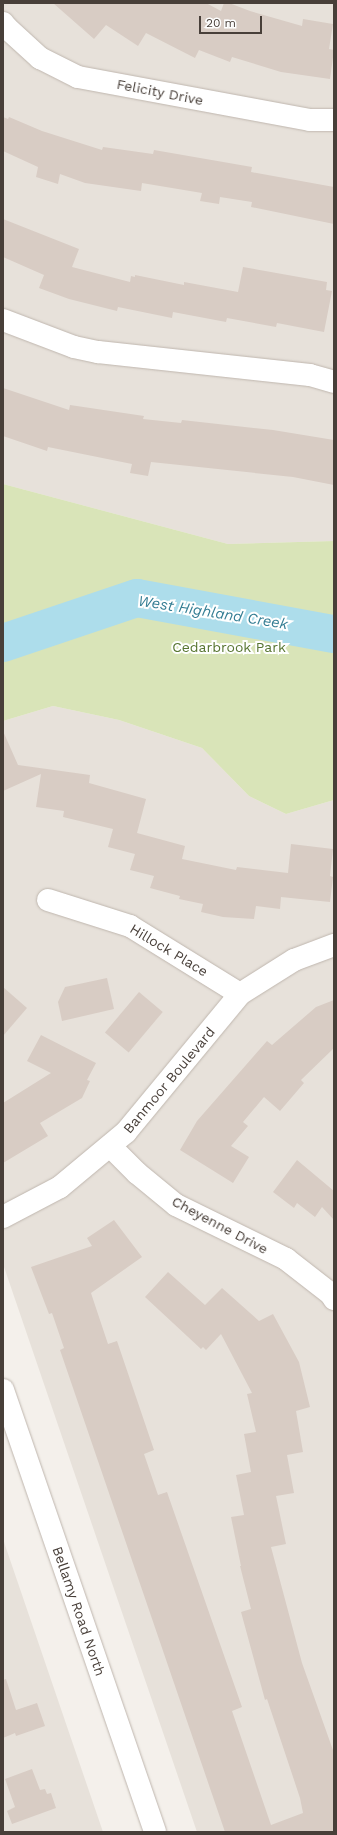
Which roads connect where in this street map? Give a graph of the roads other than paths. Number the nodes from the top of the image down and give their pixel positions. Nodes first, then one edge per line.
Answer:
1 (3, 23) edge
2 (334, 120) edge
3 (3, 320) edge
4 (334, 382) edge
5 (48, 900) dead end
6 (334, 945) edge
7 (240, 994) junction
8 (110, 1146) junction
9 (3, 1217) edge
10 (334, 1299) edge
11 (3, 1390) edge
12 (155, 1832) edge

1 - 2 street, Felicity Drive
3 - 4 street
5 - 7 street, Hillock Place
6 - 7 street, Banmoor Boulevard
7 - 8 street, Banmoor Boulevard
8 - 9 street, Banmoor Boulevard
8 - 10 street, Cheyenne Drive
11 - 12 street, Bellamy Road North

